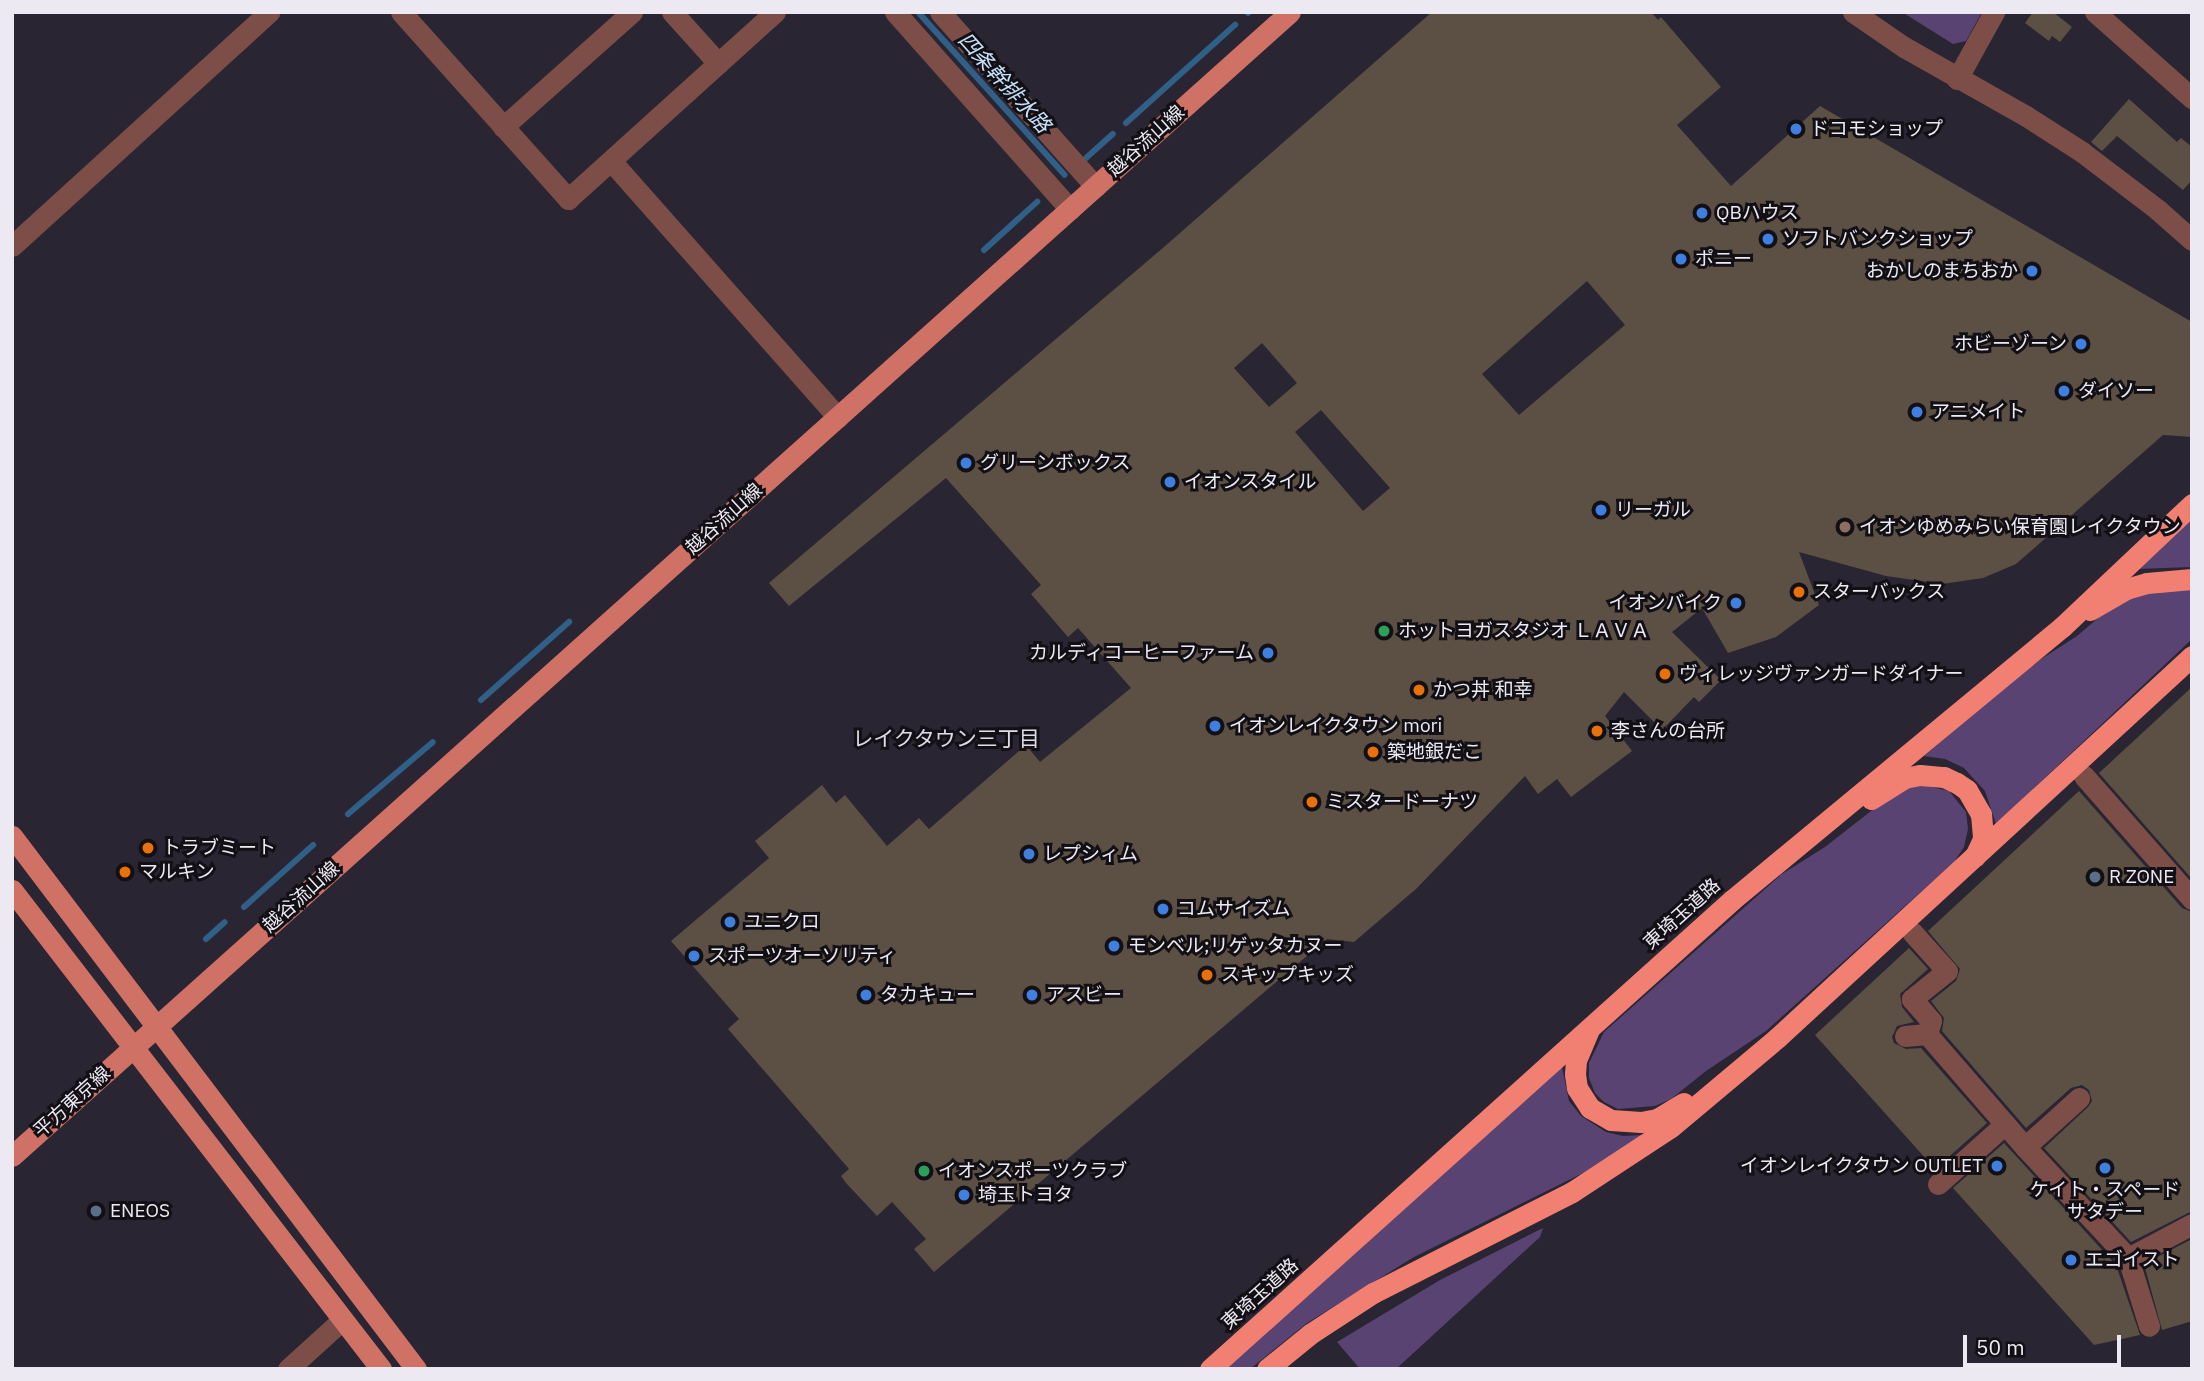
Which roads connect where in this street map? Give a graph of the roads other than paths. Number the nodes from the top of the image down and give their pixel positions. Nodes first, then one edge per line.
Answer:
1 (269, 12) edge
2 (401, 12) edge
3 (632, 12) edge
4 (672, 12) edge
5 (775, 12) edge
6 (895, 12) edge
7 (940, 12) edge
8 (1290, 12) edge
9 (1853, 12) edge
10 (1994, 12) edge
11 (2095, 12) edge
12 (718, 63) junction
13 (1957, 79) junction
14 (2192, 98) edge
15 (503, 127) junction
16 (612, 162) junction
17 (1096, 187) junction
18 (1070, 209) junction
19 (2192, 240) edge
20 (12, 246) edge
21 (838, 417) junction
22 (2192, 503) edge
23 (2192, 579) edge
24 (2062, 627) junction
25 (2192, 656) edge
26 (2084, 776) dead end
27 (12, 836) edge
28 (1793, 848) junction
29 (1972, 860) junction
30 (12, 890) edge
31 (2192, 899) edge
32 (1912, 932) dead end
33 (157, 1026) junction
34 (1590, 1026) junction
35 (1927, 1034) junction
36 (1905, 1036) dead end
37 (133, 1048) junction
38 (1759, 1053) junction
39 (2079, 1098) dead end
40 (2005, 1124) junction
41 (2025, 1147) junction
42 (12, 1156) edge
43 (1938, 1184) dead end
44 (2192, 1224) edge
45 (2128, 1258) junction
46 (342, 1320) junction
47 (2149, 1326) dead end
48 (288, 1369) edge
49 (381, 1369) edge
50 (416, 1369) edge
51 (1210, 1369) edge
52 (1268, 1369) edge

1 - 20 street
2 - 15 street
3 - 15 street
4 - 12 street
5 - 12 street
6 - 18 street
7 - 17 street
8 - 17 main road, 越谷流山線
9 - 13 street
10 - 13 street
11 - 14 street
12 - 16 street
13 - 19 street
15 - 16 street
16 - 21 street
17 - 18 main road, 越谷流山線
18 - 21 main road, 越谷流山線
21 - 33 main road, 越谷流山線
22 - 24 highway, 東埼玉道路
23 - 24 highway
24 - 28 highway, 東埼玉道路
25 - 29 highway
26 - 31 street
27 - 33 main road
28 - 29 highway
28 - 34 highway, 東埼玉道路
29 - 38 highway
30 - 37 main road
32 - 35 street
33 - 37 main road, 越谷流山線
33 - 50 main road
34 - 38 highway
34 - 51 highway, 東埼玉道路
35 - 36 street
35 - 40 street
37 - 42 main road, 平方東京線
37 - 46 main road
38 - 52 highway
39 - 41 street
40 - 41 street
40 - 43 street
41 - 45 street
44 - 45 street
45 - 47 street
46 - 48 street
46 - 49 main road

